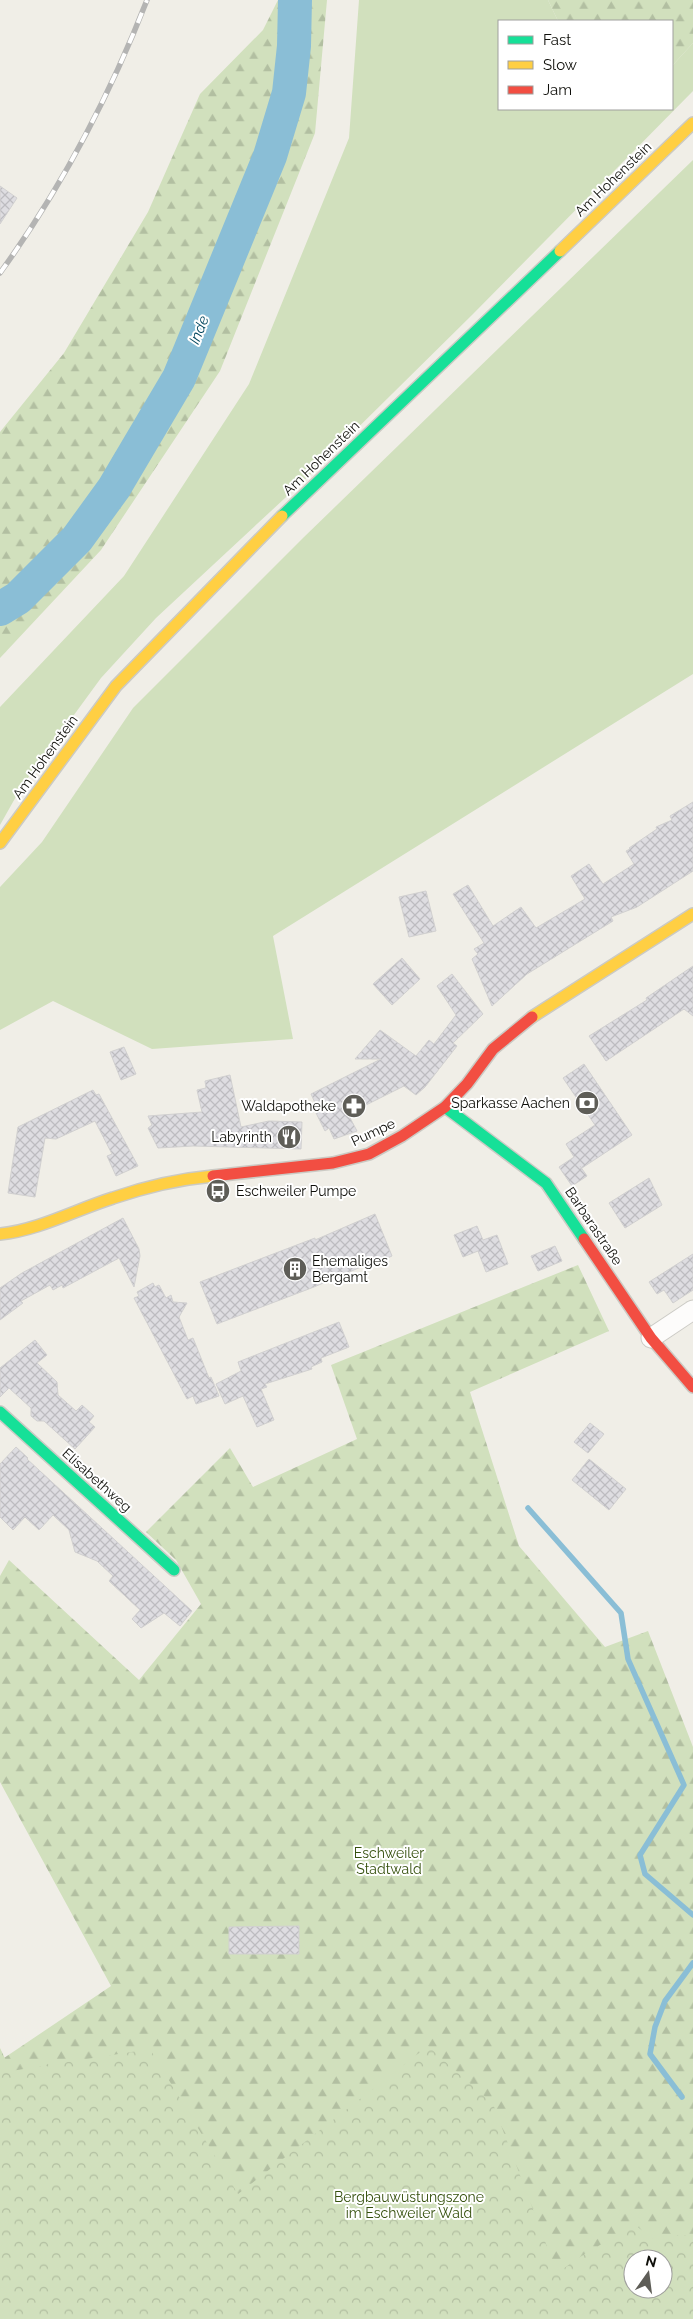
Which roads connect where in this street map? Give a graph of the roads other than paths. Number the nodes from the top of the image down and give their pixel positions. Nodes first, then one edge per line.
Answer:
1 (693, 123) edge
2 (0, 844) edge
3 (693, 914) edge
4 (445, 1107) junction
5 (0, 1234) edge
6 (693, 1310) edge
7 (650, 1338) junction
8 (693, 1387) edge
9 (0, 1412) edge
10 (174, 1570) dead end

1 - 2 main road, Am Hohenstein
3 - 4 main road, Pumpe
4 - 5 main road, Pumpe
4 - 7 main road, Barbarastraße
6 - 7 street
7 - 8 main road, Barbarastraße
9 - 10 main road, Elisabethweg

